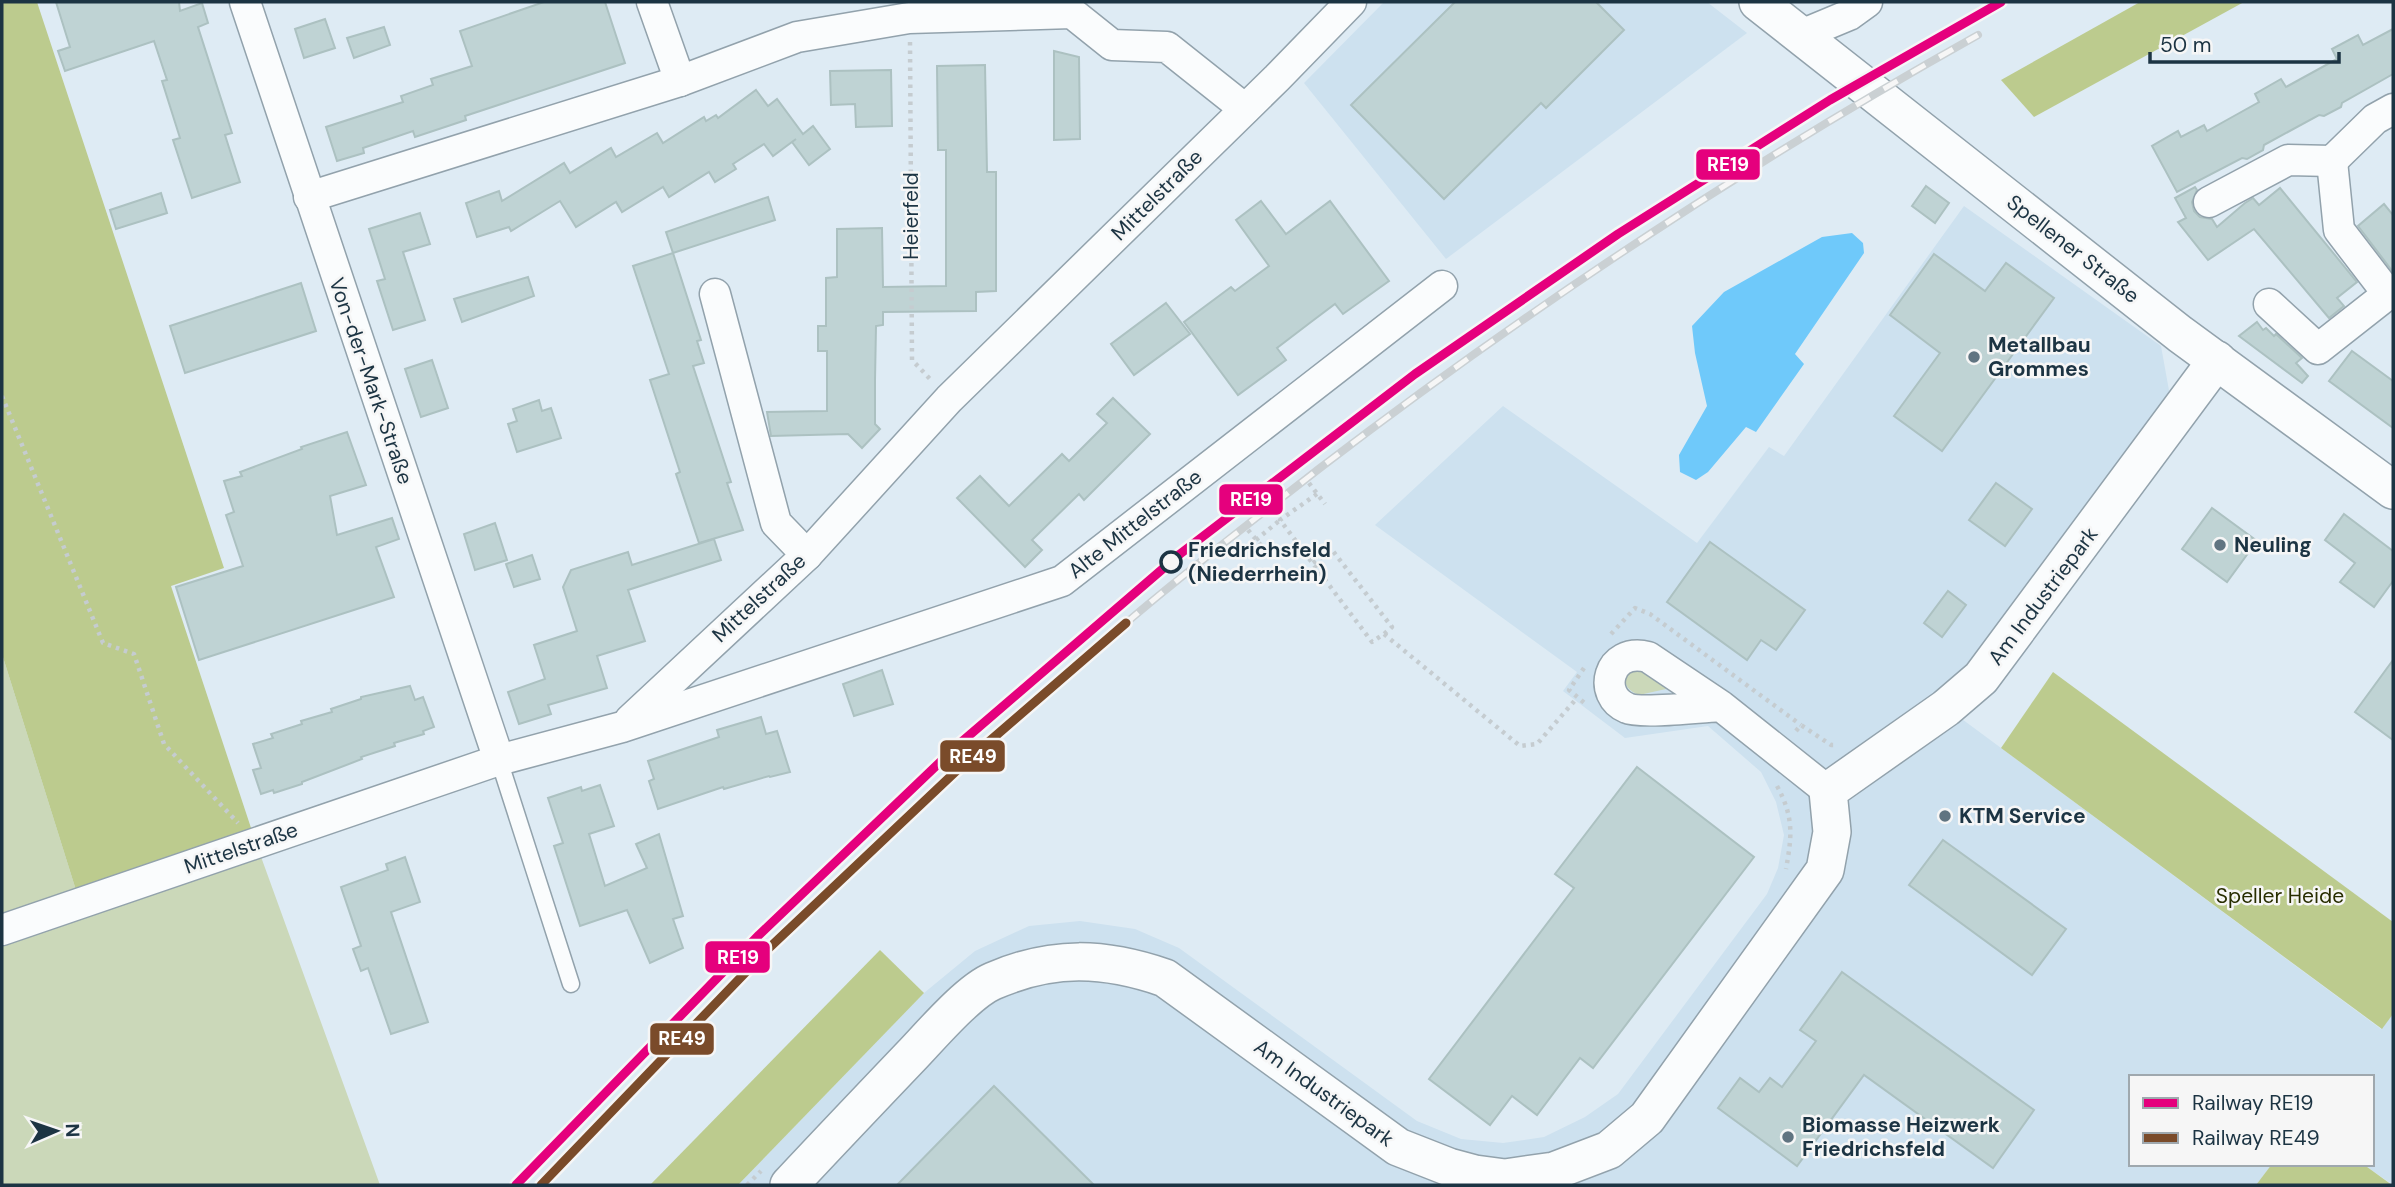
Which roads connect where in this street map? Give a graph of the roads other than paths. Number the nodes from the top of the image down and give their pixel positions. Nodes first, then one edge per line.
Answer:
1 (245, 2) edge
2 (652, 2) edge
3 (1351, 2) edge
4 (1758, 2) edge
5 (1867, 2) edge
6 (1801, 36) junction
7 (680, 81) junction
8 (1245, 109) junction
9 (2393, 109) edge
10 (2332, 161) junction
11 (309, 197) junction
12 (2209, 202) dead end
13 (1441, 286) dead end
14 (715, 293) dead end
15 (2269, 304) dead end
16 (2217, 360) junction
17 (2393, 490) edge
18 (807, 555) junction
19 (1721, 706) dead end
20 (622, 727) junction
21 (499, 760) junction
22 (1828, 791) junction
23 (2, 930) edge
24 (570, 984) dead end
25 (778, 1175) edge
26 (1447, 1176) edge

1 - 11 street, Von-der-Mark-Straße
2 - 7 street
3 - 8 street, Mittelstraße
4 - 6 street, Spellener Straße
5 - 6 street
6 - 16 street, Spellener Straße
7 - 8 street
7 - 11 street
8 - 18 street, Mittelstraße
9 - 10 street
10 - 12 street
10 - 15 street
11 - 21 street, Von-der-Mark-Straße
13 - 20 street, Alte Mittelstraße
14 - 18 street
16 - 17 street, Spellener Straße
16 - 22 street, Am Industriepark
18 - 20 street, Mittelstraße
19 - 22 street
20 - 21 street, Mittelstraße
21 - 23 street, Mittelstraße
21 - 24 lane
22 - 26 street, Am Industriepark
25 - 26 street, Am Industriepark

